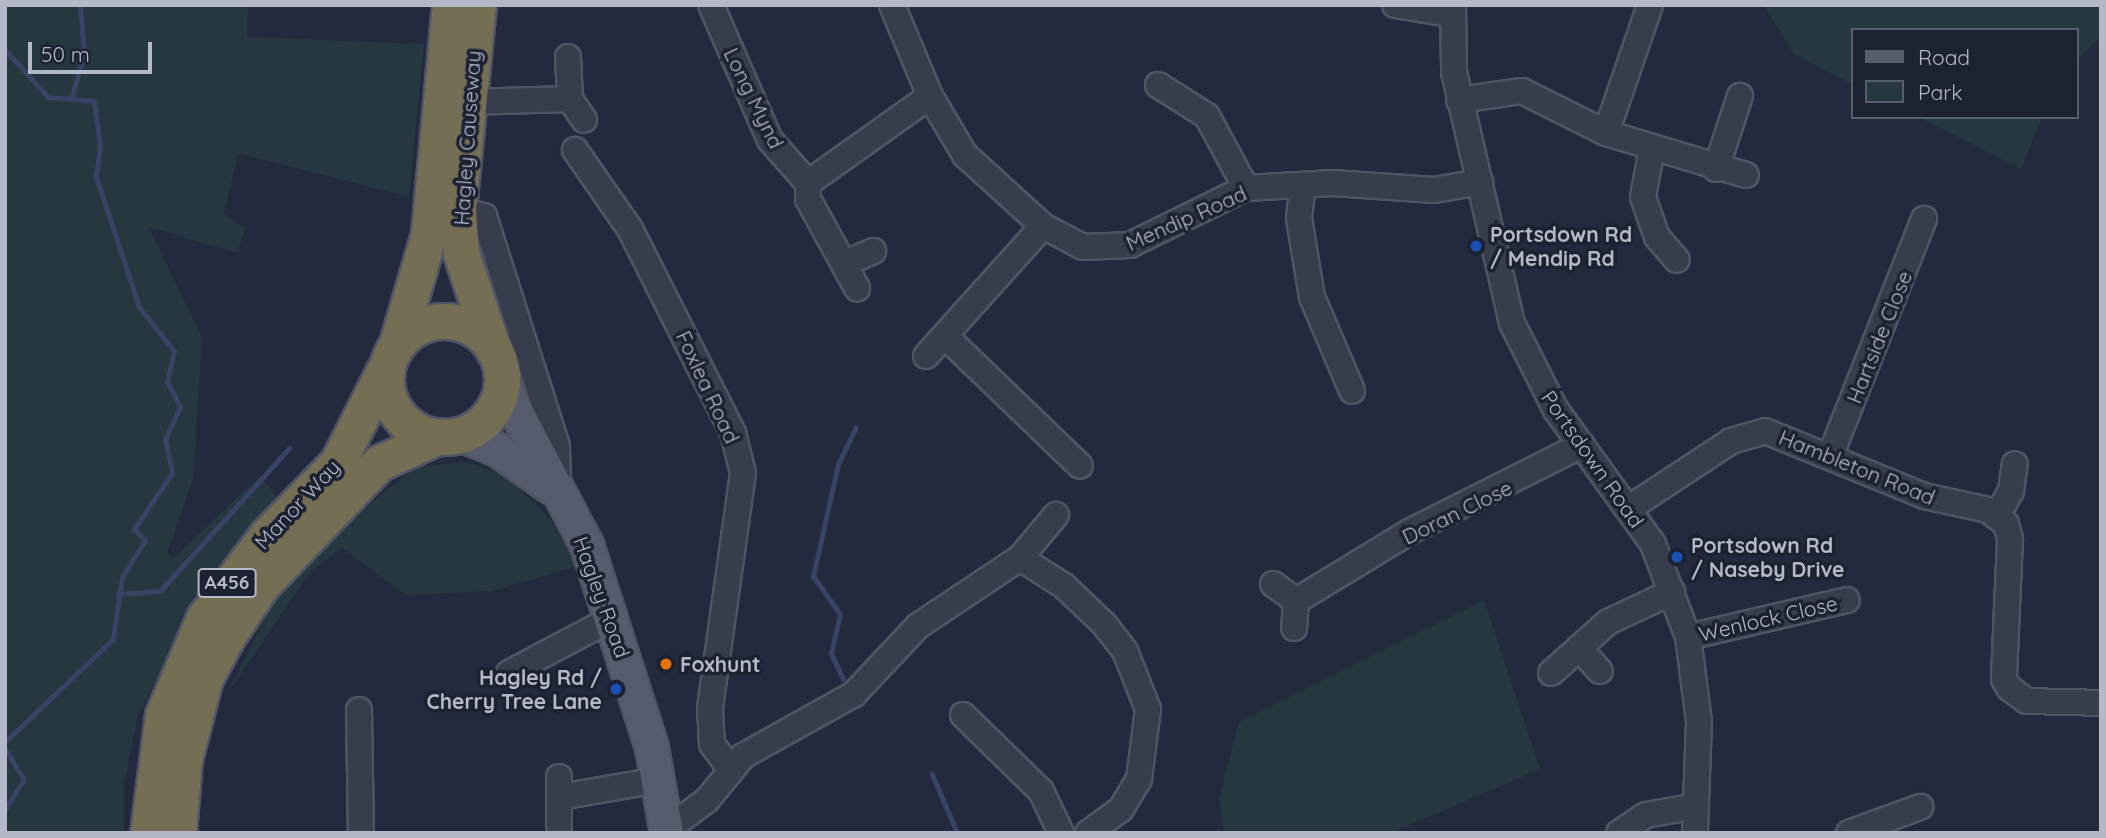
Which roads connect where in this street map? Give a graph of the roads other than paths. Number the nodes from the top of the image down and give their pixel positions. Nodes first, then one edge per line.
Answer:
1 (450, 5) edge
2 (478, 5) edge
3 (711, 5) edge
4 (891, 5) edge
5 (1395, 5) edge
6 (1650, 5) edge
7 (1452, 10) edge
8 (568, 57) dead end
9 (1158, 85) dead end
10 (930, 96) junction
11 (1740, 96) dead end
12 (570, 99) junction
13 (1460, 100) junction
14 (467, 102) junction
15 (584, 120) dead end
16 (1606, 133) junction
17 (1652, 148) junction
18 (575, 150) dead end
19 (1716, 169) junction
20 (1746, 175) dead end
21 (1480, 182) junction
22 (808, 183) junction
23 (1303, 185) junction
24 (1246, 188) junction
25 (458, 210) junction
26 (1924, 219) dead end
27 (1043, 226) junction
28 (873, 251) dead end
29 (1677, 260) dead end
30 (844, 264) junction
31 (857, 288) dead end
32 (944, 336) junction
33 (493, 349) junction
34 (926, 356) dead end
35 (391, 358) junction
36 (1341, 382) dead end
37 (503, 386) junction
38 (449, 435) junction
39 (1582, 445) junction
40 (1831, 454) junction
41 (2015, 464) dead end
42 (1080, 466) dead end
43 (556, 492) junction
44 (1631, 507) junction
45 (1056, 516) dead end
46 (1997, 516) junction
47 (1020, 558) junction
48 (1273, 584) dead end
49 (1672, 592) junction
50 (1847, 600) dead end
51 (1296, 601) junction
52 (611, 619) junction
53 (1294, 628) dead end
54 (1688, 637) junction
55 (1579, 648) junction
56 (1600, 671) dead end
57 (509, 673) dead end
58 (1551, 673) dead end
59 (2101, 703) edge
60 (359, 710) dead end
61 (963, 715) dead end
62 (730, 769) junction
63 (658, 780) junction
64 (1696, 806) junction
65 (1920, 807) dead end
66 (559, 825) dead end
67 (667, 831) edge
68 (148, 833) edge
69 (178, 833) edge
70 (361, 833) edge
71 (1061, 833) edge
72 (1088, 833) edge
73 (1619, 833) edge
74 (1695, 833) edge
75 (1849, 833) edge

1 - 35 highway, Hagley Causeway / A456
2 - 14 highway, Hagley Causeway
3 - 22 street, Long Mynd
4 - 10 street, Mendip Road
5 - 7 street
6 - 16 street
7 - 13 street, Portsdown Road
8 - 12 street
9 - 24 street
10 - 22 street
10 - 27 street, Mendip Road
11 - 19 street
12 - 14 street
12 - 15 street
13 - 16 street
13 - 21 street, Portsdown Road
14 - 25 highway, Hagley Causeway
16 - 17 street
17 - 19 street
17 - 29 street
18 - 62 street, Foxlea Road
19 - 20 street
21 - 23 street, Mendip Road
21 - 39 street, Portsdown Road
22 - 30 street, Long Mynd
23 - 24 street, Mendip Road
23 - 36 street
24 - 27 street, Mendip Road
25 - 33 highway, Hagley Causeway
25 - 43 street
26 - 40 street, Hartside Close
27 - 32 street
28 - 30 street
30 - 31 street, Long Mynd
32 - 34 street
32 - 42 street
33 - 35 highway
33 - 37 highway
35 - 38 highway
35 - 68 highway, Manor Way / A456
37 - 38 highway, A456
37 - 43 main road, Hagley Road
38 - 43 main road, Hagley Road
38 - 69 highway, Manor Way / A456
39 - 44 street, Portsdown Road
39 - 51 street, Doran Close
40 - 44 street, Hambleton Road
40 - 46 street, Hambleton Road
41 - 46 street
43 - 52 main road, Hagley Road
44 - 49 street, Portsdown Road
45 - 47 street
46 - 59 street
47 - 62 street
47 - 72 street
48 - 51 street
49 - 54 street, Portsdown Road
49 - 55 street
50 - 54 street, Wenlock Close
51 - 53 street
52 - 57 street
52 - 63 main road, Hagley Road
54 - 64 street, Portsdown Road
55 - 56 street
55 - 58 street
60 - 70 street
61 - 71 street
62 - 67 street
63 - 66 street
63 - 67 main road, Hagley Road
64 - 73 street
64 - 74 street, Portsdown Road
65 - 75 street

